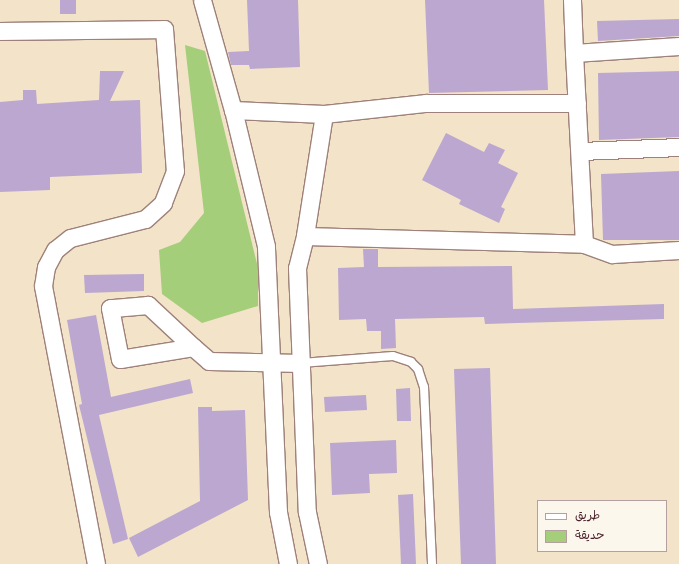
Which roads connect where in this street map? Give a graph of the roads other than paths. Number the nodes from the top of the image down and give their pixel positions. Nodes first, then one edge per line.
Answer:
1 (202, 0) edge
2 (572, 0) edge
3 (0, 31) edge
4 (679, 46) edge
5 (574, 53) junction
6 (577, 103) junction
7 (233, 110) junction
8 (324, 114) junction
9 (679, 147) edge
10 (580, 151) junction
11 (305, 236) junction
12 (584, 244) junction
13 (679, 250) edge
14 (193, 347) junction
15 (270, 362) junction
16 (301, 362) junction
17 (96, 564) edge
18 (288, 564) edge
19 (318, 564) edge
20 (432, 564) edge

1 - 7 street
2 - 5 street
3 - 17 street
4 - 5 street
5 - 6 street
6 - 8 street
6 - 10 street
7 - 8 street
7 - 15 street
8 - 11 street
9 - 10 street
10 - 12 street
11 - 12 street
11 - 16 street
12 - 13 street
14 - 14 street
14 - 15 street
15 - 16 street
15 - 18 street
16 - 19 street
16 - 20 lane

